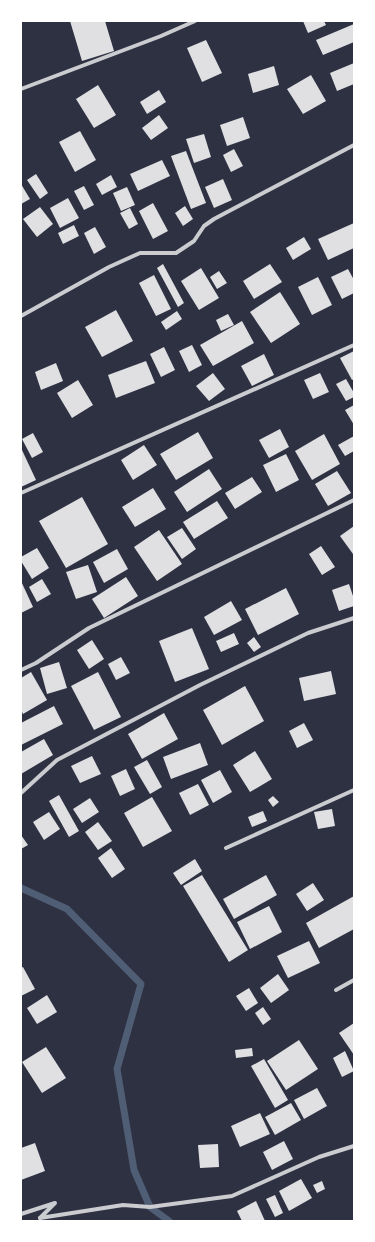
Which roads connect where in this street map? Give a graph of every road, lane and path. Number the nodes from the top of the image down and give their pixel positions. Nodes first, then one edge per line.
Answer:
1 (195, 21) edge
2 (21, 89) edge
3 (354, 145) edge
4 (21, 316) edge
5 (354, 345) edge
6 (21, 493) edge
7 (354, 500) edge
8 (354, 618) edge
9 (21, 670) edge
10 (354, 790) edge
11 (21, 793) edge
12 (226, 848) dead end
13 (354, 980) edge
14 (336, 990) dead end
15 (354, 1146) edge
16 (21, 1214) edge

1 - 2 street
3 - 4 street
5 - 6 street
7 - 9 street
8 - 11 street
10 - 12 street
13 - 14 street
15 - 16 street

